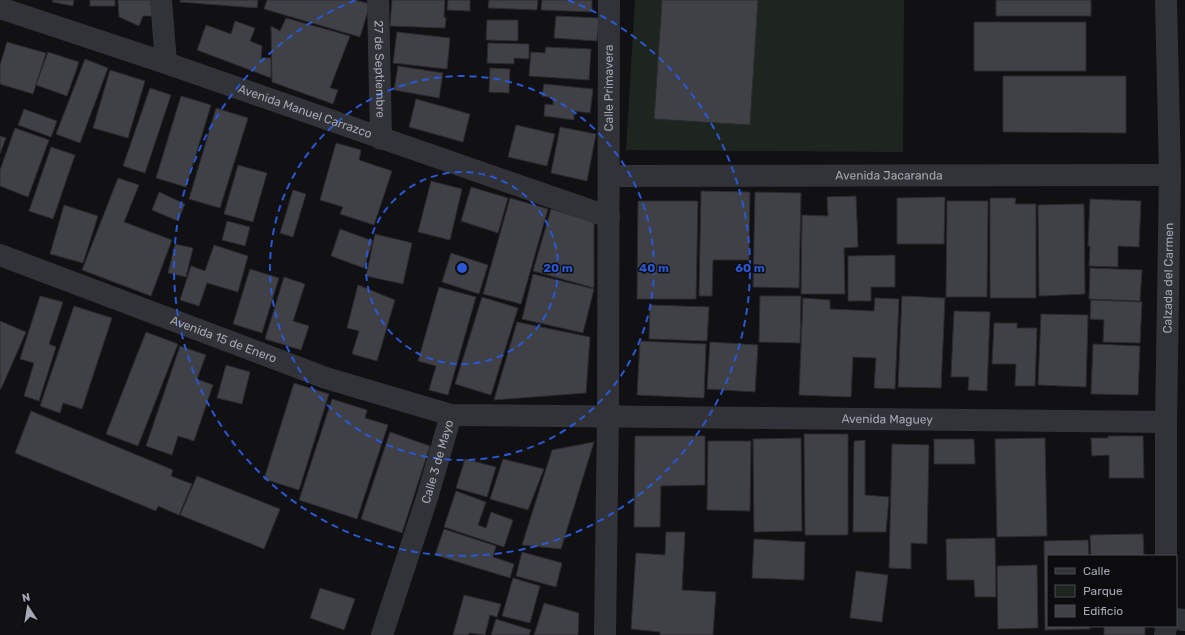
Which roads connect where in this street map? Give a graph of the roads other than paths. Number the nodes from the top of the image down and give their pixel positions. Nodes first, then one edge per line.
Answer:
1 (161, 0) edge
2 (378, 0) edge
3 (609, 0) edge
4 (1166, 0) edge
5 (0, 8) edge
6 (166, 64) junction
7 (1177, 77) edge
8 (381, 139) junction
9 (1170, 175) junction
10 (609, 176) junction
11 (609, 217) junction
12 (0, 255) edge
13 (451, 415) junction
14 (608, 416) junction
15 (1166, 422) junction
16 (1166, 555) edge
17 (382, 635) edge
18 (606, 635) edge

1 - 6 street
2 - 8 street, 27 de Septiembre
3 - 10 street, Calle Primavera
4 - 7 street, Calzada del Carmen
5 - 6 street, Avenida Manuel Carrazco
6 - 8 street, Avenida Manuel Carrazco
7 - 9 street, Calzada del Carmen
8 - 11 street, Avenida Manuel Carrazco
9 - 10 street, Avenida Jacaranda
9 - 15 street, Calzada del Carmen
10 - 11 street, Calle Primavera
11 - 14 street, Calle Primavera
12 - 13 street, Avenida 15 de Enero
13 - 14 street, Calle 3 de Mayo
13 - 17 street, Calle 3 de Mayo
14 - 15 street, Avenida Maguey
14 - 18 street, Calle Primavera
15 - 16 street, Calzada del Carmen

